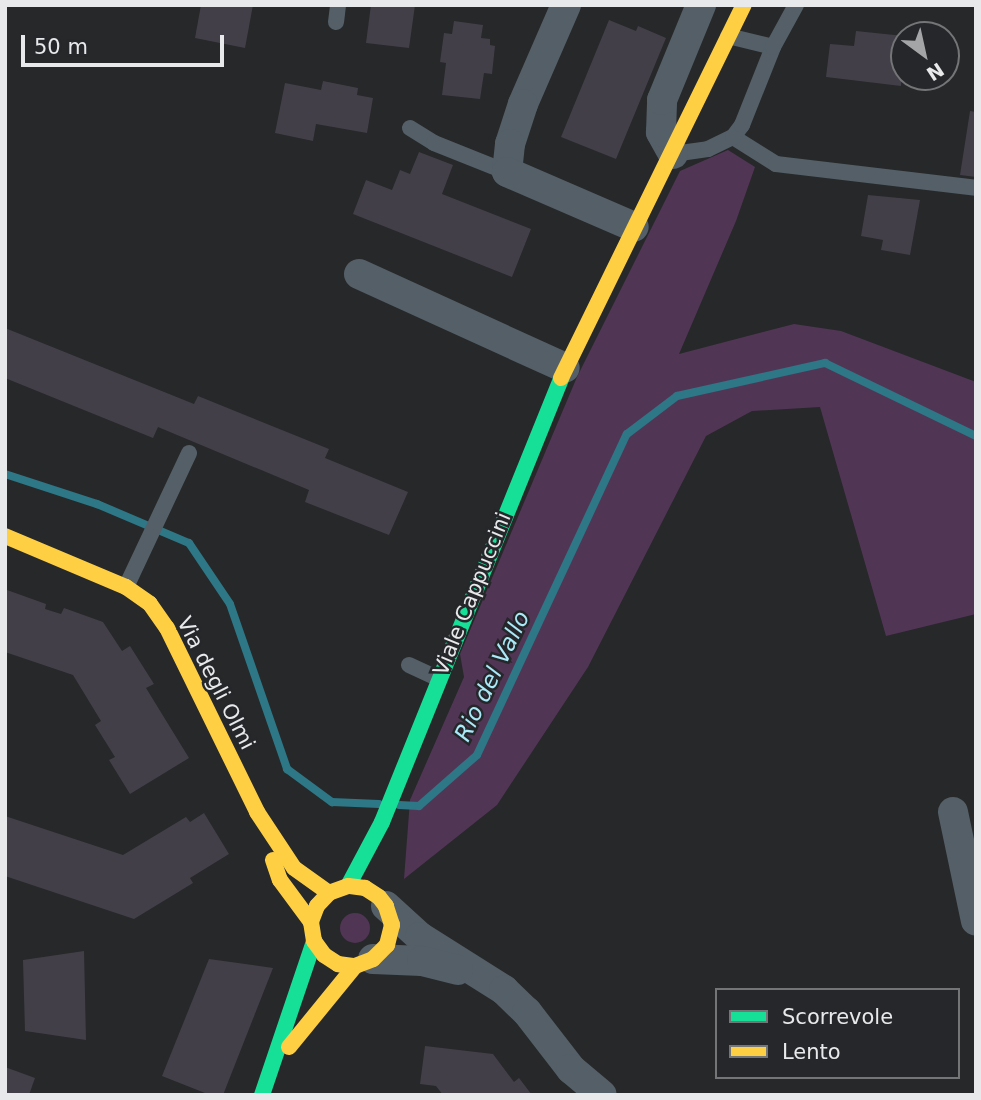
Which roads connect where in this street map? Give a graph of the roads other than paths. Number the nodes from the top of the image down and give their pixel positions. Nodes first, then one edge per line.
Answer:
1 (338, 5) edge
2 (566, 5) edge
3 (701, 5) edge
4 (744, 5) edge
5 (796, 5) edge
6 (335, 22) dead end
7 (728, 36) junction
8 (773, 47) junction
9 (410, 128) dead end
10 (733, 137) junction
11 (673, 154) junction
12 (507, 172) junction
13 (976, 188) edge
14 (634, 227) junction
15 (359, 274) dead end
16 (565, 368) junction
17 (189, 453) dead end
18 (5, 536) edge
19 (126, 587) junction
20 (409, 665) dead end
21 (437, 678) junction
22 (257, 812) junction
23 (953, 812) dead end
24 (348, 886) junction
25 (329, 893) junction
26 (382, 896) junction
27 (976, 920) edge
28 (311, 922) junction
29 (314, 941) junction
30 (364, 963) junction
31 (478, 976) junction
32 (274, 1065) junction
33 (262, 1095) edge
34 (602, 1095) edge

1 - 6 lane
2 - 12 street
3 - 11 street
4 - 7 main road, Viale Cappuccini
5 - 8 lane
7 - 8 lane
7 - 11 main road, Viale Cappuccini
8 - 10 lane
9 - 12 lane
10 - 11 lane
10 - 13 lane
11 - 14 main road, Viale Cappuccini
12 - 14 street
14 - 16 main road, Viale Cappuccini
15 - 16 street
16 - 21 main road, Viale Cappuccini
17 - 19 lane
18 - 19 main road, Via degli Olmi
19 - 22 main road, Via degli Olmi
20 - 21 lane
21 - 24 main road, Viale Cappuccini
22 - 25 main road, Via degli Olmi
22 - 28 main road, Via degli Olmi
23 - 27 street
24 - 25 main road
24 - 26 main road
25 - 28 main road
26 - 30 main road
26 - 31 street
28 - 29 main road
29 - 30 main road
29 - 32 main road
30 - 31 street
30 - 32 main road
31 - 34 street
32 - 33 main road

